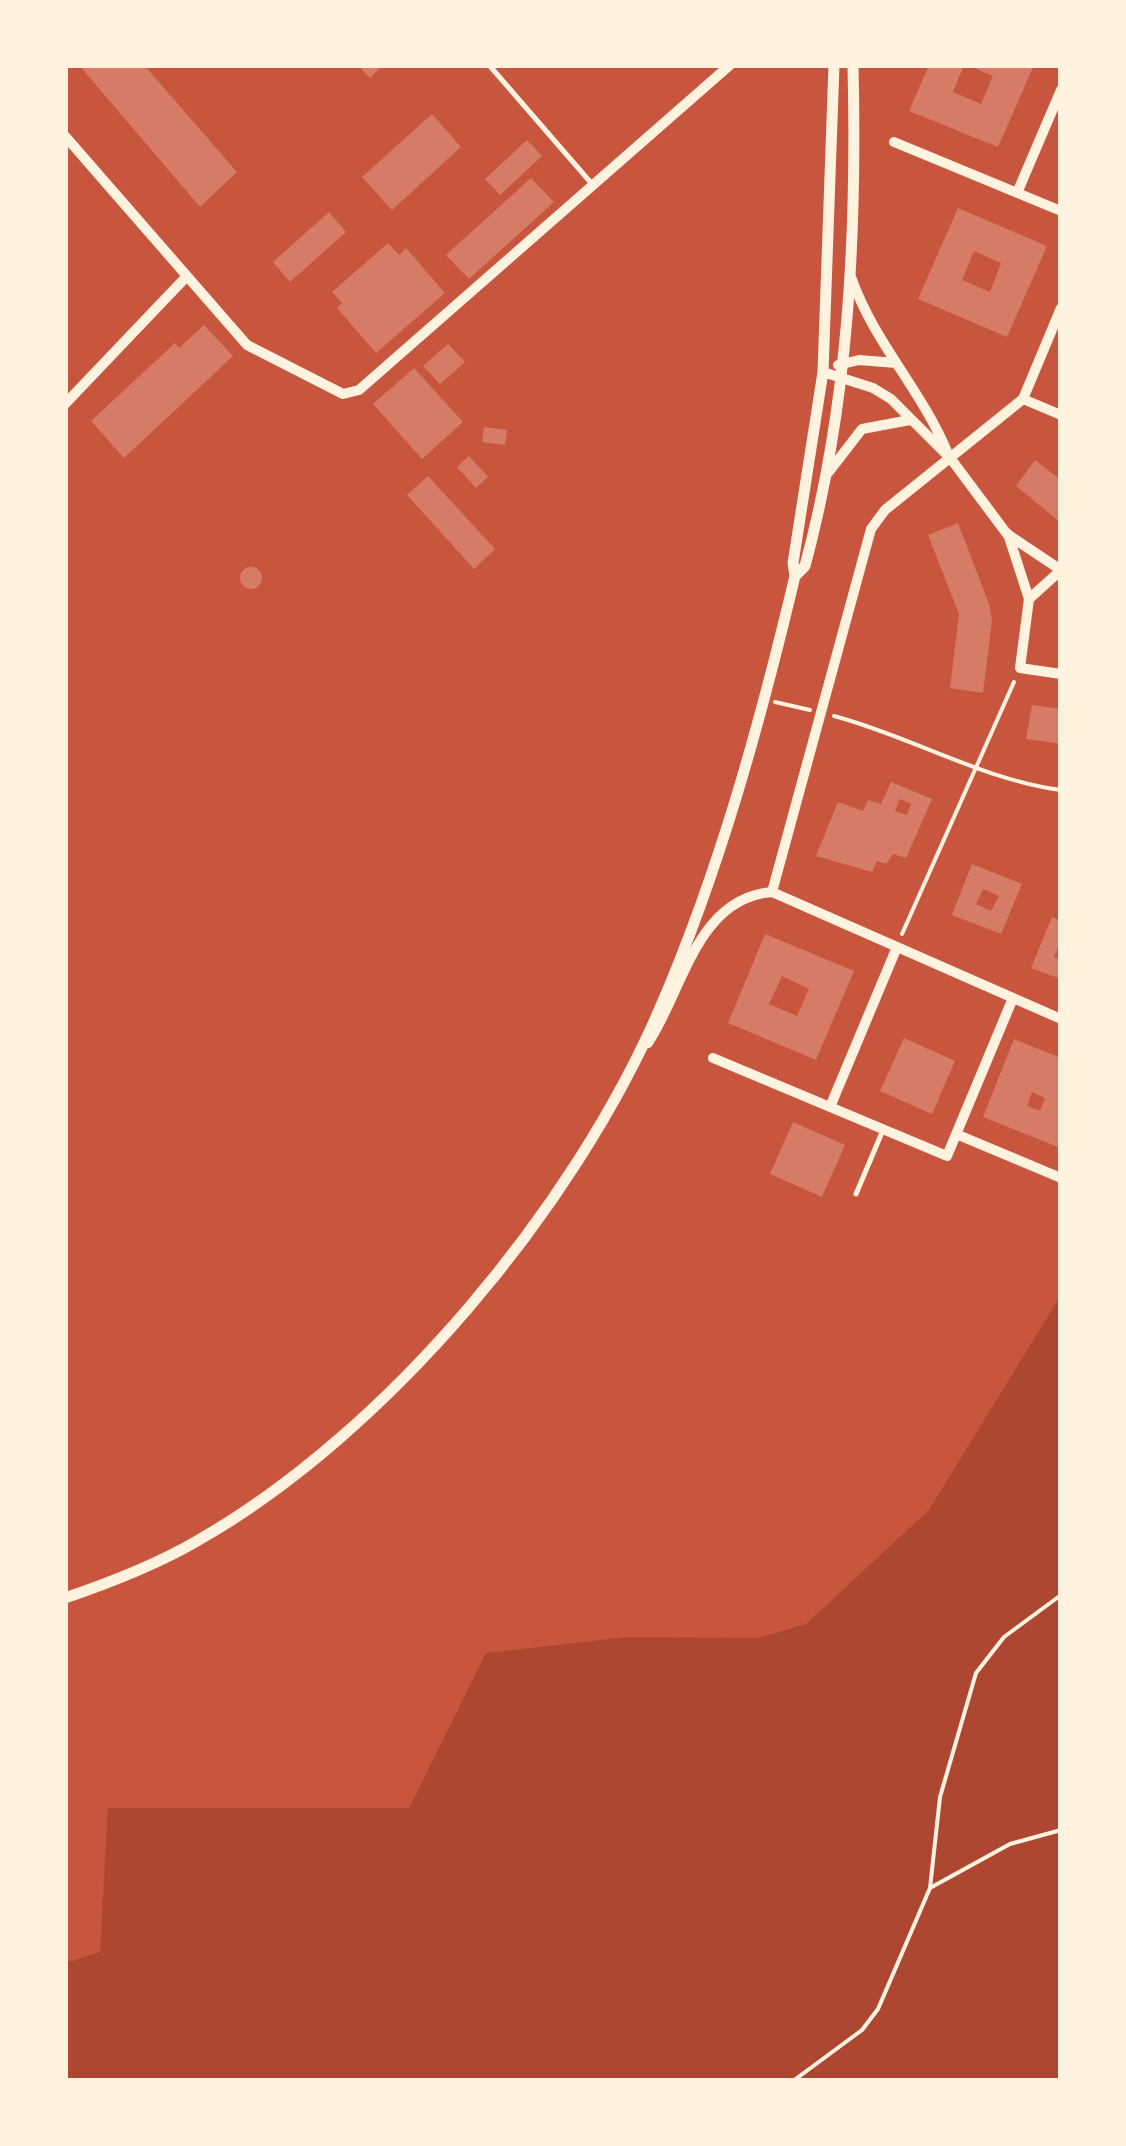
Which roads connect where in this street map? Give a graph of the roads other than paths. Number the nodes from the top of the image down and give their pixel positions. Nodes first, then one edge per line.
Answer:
1 (489, 65) edge
2 (730, 65) edge
3 (834, 65) edge
4 (853, 65) edge
5 (1061, 90) edge
6 (65, 136) edge
7 (894, 142) dead end
8 (593, 184) junction
9 (1017, 193) junction
10 (1061, 210) edge
11 (849, 271) junction
12 (187, 276) junction
13 (1061, 308) edge
14 (842, 363) junction
15 (896, 364) junction
16 (824, 372) junction
17 (842, 378) junction
18 (1023, 399) junction
19 (65, 404) edge
20 (1061, 415) edge
21 (910, 420) junction
22 (951, 459) junction
23 (828, 473) junction
24 (1008, 534) junction
25 (795, 576) junction
26 (1030, 599) junction
27 (1061, 674) edge
28 (772, 892) junction
29 (896, 947) junction
30 (1013, 998) junction
31 (1061, 1019) edge
32 (714, 1058) dead end
33 (630, 1068) junction
34 (830, 1107) junction
35 (883, 1130) junction
36 (956, 1134) junction
37 (1061, 1178) edge
38 (856, 1194) dead end
39 (65, 1598) edge

1 - 8 lane
2 - 8 street
3 - 16 street
4 - 11 street
5 - 9 street
6 - 12 street
7 - 9 street
8 - 12 street
9 - 10 street
11 - 14 street
11 - 15 street
12 - 19 street
13 - 18 street
14 - 15 street
14 - 16 street
14 - 17 street
15 - 22 street
16 - 17 street
16 - 25 street
17 - 21 street
17 - 23 street
18 - 20 street
18 - 22 street
21 - 22 street
21 - 23 street
22 - 24 street
22 - 28 street
23 - 25 street
24 - 26 street
24 - 26 street
25 - 33 street
26 - 27 street
28 - 29 street
28 - 33 street
29 - 30 street
29 - 34 street
30 - 31 street
30 - 36 street
32 - 34 street
33 - 39 street
34 - 35 street
35 - 36 street
35 - 38 lane
36 - 37 street

